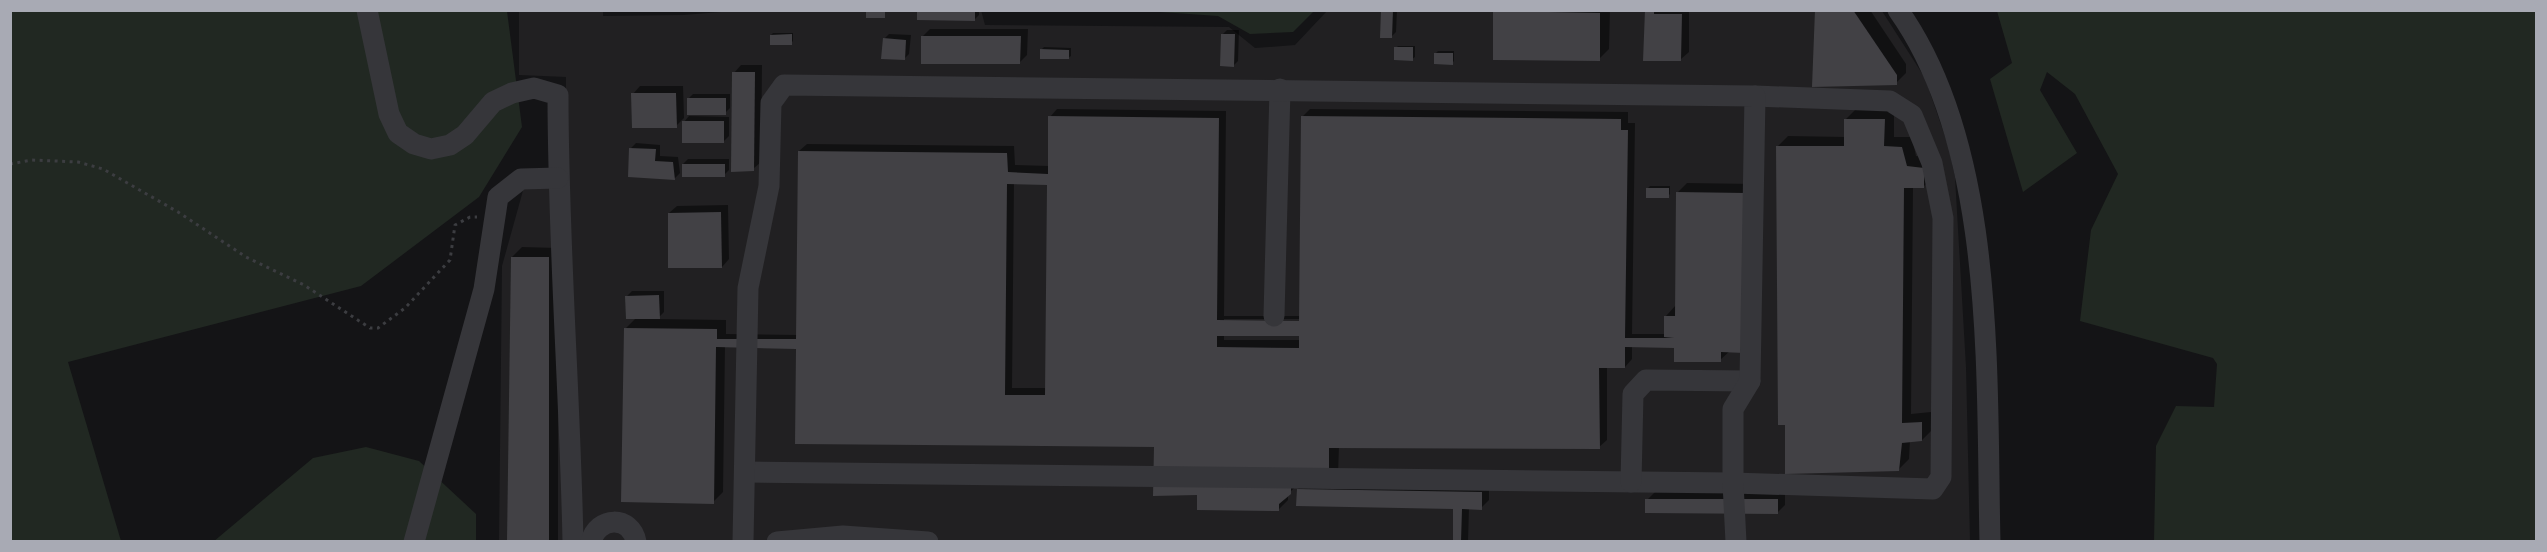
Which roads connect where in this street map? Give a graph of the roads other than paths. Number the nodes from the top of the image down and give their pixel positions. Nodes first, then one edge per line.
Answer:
1 (368, 10) edge
2 (1898, 10) edge
3 (1280, 89) junction
4 (1755, 96) junction
5 (558, 178) junction
6 (1274, 315) dead end
7 (1750, 381) junction
8 (745, 472) junction
9 (1631, 482) junction
10 (1733, 483) junction
11 (414, 542) edge
12 (573, 542) edge
13 (591, 542) edge
14 (636, 542) edge
15 (743, 542) edge
16 (777, 542) edge
17 (928, 542) edge
18 (1736, 542) edge
19 (1990, 542) edge

1 - 5 street
2 - 19 street
3 - 4 street
3 - 6 street
3 - 8 street
4 - 7 street
4 - 10 street
5 - 11 street
5 - 12 street
7 - 9 street
7 - 10 street
8 - 9 street
8 - 15 street
9 - 10 street
10 - 18 street
13 - 14 street
16 - 17 street

